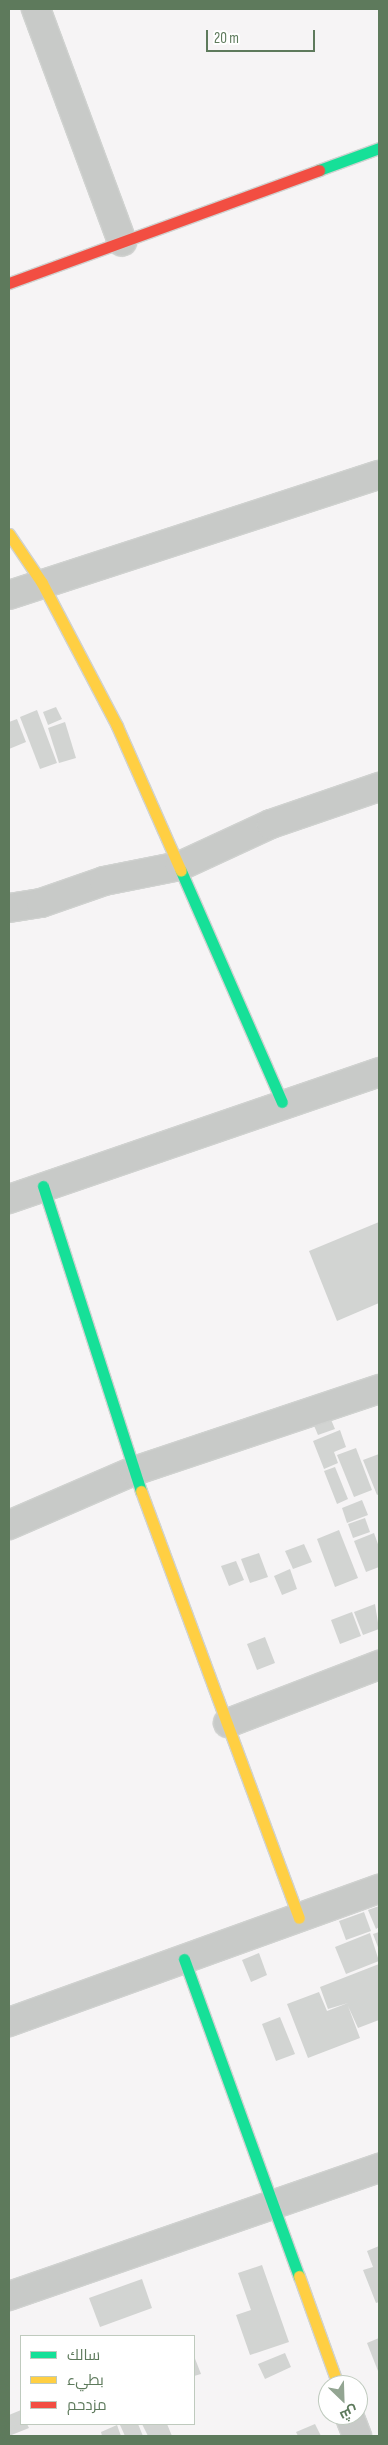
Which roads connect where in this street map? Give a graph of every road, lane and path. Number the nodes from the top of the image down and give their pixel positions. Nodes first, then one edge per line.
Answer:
1 (36, 9) edge
2 (379, 148) edge
3 (122, 242) junction
4 (9, 283) edge
5 (379, 475) edge
6 (9, 534) edge
7 (42, 583) junction
8 (9, 595) edge
9 (379, 786) edge
10 (180, 866) junction
11 (9, 908) edge
12 (379, 1072) edge
13 (282, 1102) junction
14 (43, 1186) junction
15 (9, 1199) edge
16 (379, 1389) edge
17 (134, 1471) junction
18 (9, 1525) edge
19 (379, 1665) edge
20 (228, 1724) junction
21 (379, 1889) edge
22 (299, 1918) junction
23 (184, 1959) junction
24 (9, 2022) edge
25 (379, 2168) edge
26 (274, 2204) junction
27 (9, 2296) edge
28 (334, 2375) edge

1 - 3 street
2 - 3 street
3 - 4 street
5 - 7 street
6 - 7 street
7 - 8 street
7 - 10 street
9 - 10 street
10 - 11 street
10 - 13 street
12 - 13 street
13 - 14 street
14 - 15 street
14 - 17 street
16 - 17 street
17 - 18 street
17 - 20 street
19 - 20 street
20 - 22 street
21 - 22 street
22 - 23 street
23 - 24 street
23 - 26 street
25 - 26 street
26 - 27 street
26 - 28 street

